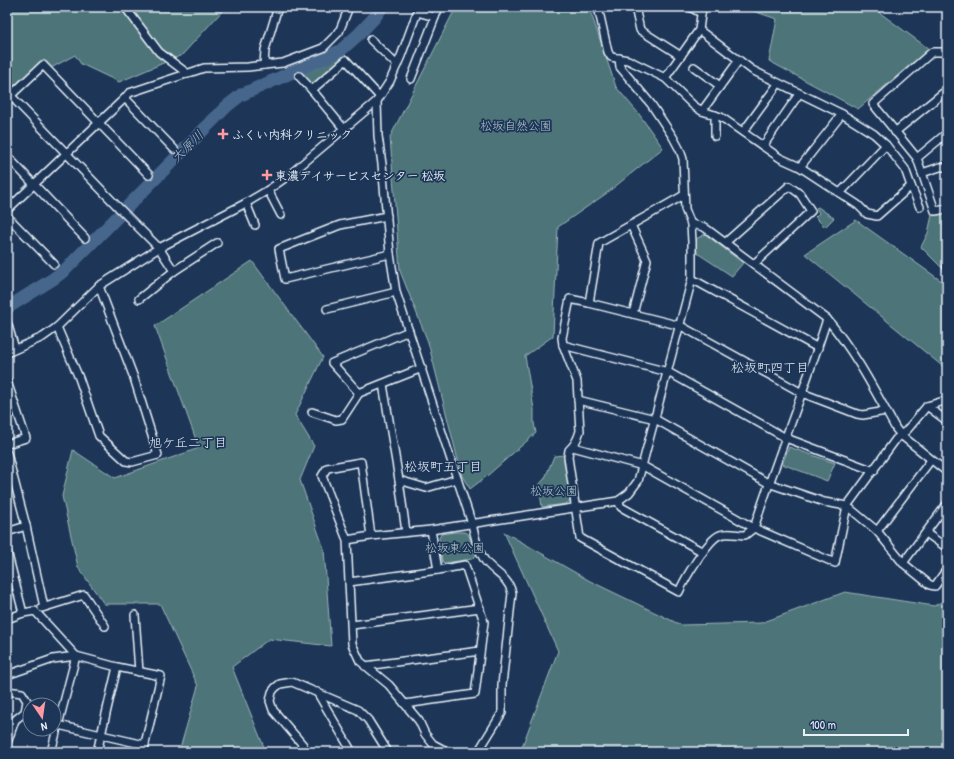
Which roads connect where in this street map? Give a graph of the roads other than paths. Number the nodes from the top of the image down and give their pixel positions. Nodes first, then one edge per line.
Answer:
1 (125, 7) edge
2 (278, 7) edge
3 (349, 7) edge
4 (439, 7) edge
5 (598, 7) edge
6 (635, 7) edge
7 (690, 7) edge
8 (418, 9) edge
9 (701, 10) edge
10 (435, 17) junction
11 (699, 30) junction
12 (371, 40) dead end
13 (947, 52) edge
14 (681, 56) junction
15 (619, 58) junction
16 (739, 60) junction
17 (264, 65) junction
18 (397, 65) junction
19 (694, 67) dead end
20 (188, 74) junction
21 (299, 76) dead end
22 (665, 78) junction
23 (411, 79) dead end
24 (778, 84) junction
25 (720, 86) junction
26 (312, 90) junction
27 (947, 93) edge
28 (799, 94) junction
29 (9, 97) edge
30 (125, 98) junction
31 (378, 99) junction
32 (702, 111) junction
33 (842, 114) junction
34 (715, 115) junction
35 (99, 122) junction
36 (344, 129) junction
37 (743, 132) junction
38 (895, 132) junction
39 (947, 133) edge
40 (715, 136) dead end
41 (886, 145) junction
42 (763, 146) junction
43 (174, 150) dead end
44 (67, 154) junction
45 (7, 156) edge
46 (917, 158) junction
47 (800, 167) junction
48 (947, 167) edge
49 (922, 173) junction
50 (148, 175) dead end
51 (34, 184) junction
52 (911, 186) junction
53 (268, 190) junction
54 (840, 193) junction
55 (684, 195) junction
56 (246, 203) junction
57 (920, 207) dead end
58 (947, 209) edge
59 (7, 210) edge
60 (281, 215) dead end
61 (7, 216) edge
62 (387, 216) junction
63 (691, 224) junction
64 (256, 225) dead end
65 (631, 225) junction
66 (85, 238) dead end
67 (726, 242) junction
68 (217, 243) dead end
69 (159, 248) junction
70 (390, 254) junction
71 (54, 264) dead end
72 (754, 264) junction
73 (174, 271) junction
74 (692, 279) junction
75 (99, 286) junction
76 (396, 292) junction
77 (139, 299) dead end
78 (590, 303) junction
79 (327, 309) dead end
80 (633, 314) junction
81 (827, 319) junction
82 (7, 322) edge
83 (681, 326) junction
84 (57, 327) junction
85 (409, 331) junction
86 (563, 345) junction
87 (818, 348) junction
88 (15, 349) junction
89 (7, 353) edge
90 (422, 368) junction
91 (668, 372) junction
92 (7, 381) edge
93 (382, 384) junction
94 (359, 393) junction
95 (802, 393) junction
96 (578, 400) junction
97 (947, 400) edge
98 (928, 406) junction
99 (886, 411) junction
100 (312, 412) dead end
101 (655, 419) junction
102 (947, 421) edge
103 (900, 436) junction
104 (786, 438) junction
105 (7, 444) edge
106 (573, 447) junction
107 (7, 453) edge
108 (932, 460) junction
109 (643, 466) junction
110 (874, 471) junction
111 (947, 472) edge
112 (399, 480) junction
113 (457, 480) junction
114 (768, 483) junction
115 (618, 501) junction
116 (947, 504) edge
117 (847, 506) junction
118 (575, 508) junction
119 (472, 524) junction
120 (26, 526) junction
121 (754, 528) junction
122 (431, 530) junction
123 (877, 531) junction
124 (7, 532) edge
125 (406, 532) junction
126 (926, 533) junction
127 (371, 536) junction
128 (346, 540) junction
129 (947, 548) edge
130 (7, 551) edge
131 (703, 552) junction
132 (903, 563) junction
133 (438, 570) junction
134 (947, 570) edge
135 (349, 582) junction
136 (44, 607) junction
137 (480, 608) junction
138 (35, 611) junction
139 (23, 613) junction
140 (135, 615) dead end
141 (7, 619) edge
142 (352, 625) junction
143 (105, 626) dead end
144 (480, 651) junction
145 (76, 656) junction
146 (365, 666) junction
147 (117, 667) junction
148 (139, 672) junction
149 (7, 675) edge
150 (7, 691) edge
151 (317, 692) junction
152 (405, 704) junction
153 (62, 710) edge
154 (7, 717) edge
155 (15, 720) junction
156 (62, 726) edge
157 (101, 735) junction
158 (55, 737) edge
159 (7, 743) edge
160 (144, 749) edge
161 (51, 752) edge
162 (97, 752) edge
163 (305, 752) edge
164 (352, 752) edge
165 (388, 752) edge
166 (448, 752) edge
167 (478, 752) edge

1 - 20 street
2 - 17 street
3 - 17 street
4 - 10 street
5 - 15 street
6 - 14 street
7 - 9 street
8 - 10 street
8 - 18 street
9 - 11 street
10 - 23 street
11 - 14 street
11 - 16 street
12 - 18 street
13 - 38 street
14 - 22 street
15 - 22 street
15 - 55 street
16 - 24 street
16 - 25 street
17 - 20 street
18 - 31 street
19 - 25 street
20 - 30 street
21 - 26 street
22 - 32 street
24 - 28 street
24 - 37 street
25 - 32 street
26 - 31 street
26 - 36 street
27 - 38 street
28 - 33 street
28 - 42 street
29 - 35 street
29 - 44 street
30 - 35 street
30 - 43 street
31 - 36 street
31 - 62 street
32 - 34 street
33 - 41 street
33 - 47 street
34 - 37 street
34 - 40 street
35 - 44 street
35 - 50 street
36 - 53 street
37 - 42 street
38 - 46 street
39 - 46 street
41 - 52 street
41 - 54 street
42 - 47 street
44 - 51 street
44 - 69 street
45 - 51 street
46 - 49 street
47 - 54 street
48 - 49 street
49 - 58 street
51 - 59 street
51 - 66 street
52 - 54 street
52 - 57 street
53 - 56 street
53 - 60 street
55 - 63 street
55 - 65 street
56 - 64 street
56 - 69 street
61 - 71 street
62 - 70 street
62 - 70 street
63 - 67 street
63 - 74 street
65 - 78 street
65 - 80 street
67 - 72 street
67 - 72 street
68 - 73 street
69 - 73 street
69 - 75 street
70 - 76 street
72 - 81 street
73 - 77 street
74 - 83 street
74 - 87 street
75 - 84 street
75 - 84 street
76 - 79 street
76 - 85 street
78 - 80 street
78 - 86 street
80 - 83 street
81 - 87 street
81 - 99 street
82 - 88 street
83 - 91 street
83 - 95 street
84 - 88 street
85 - 90 street
85 - 94 street
86 - 91 street
86 - 96 street
87 - 95 street
88 - 89 street
90 - 93 street
90 - 113 street
91 - 101 street
91 - 104 street
92 - 105 street
93 - 94 street
93 - 112 street
94 - 100 street
95 - 99 street
95 - 104 street
96 - 101 street
96 - 106 street
97 - 98 street
98 - 102 street
98 - 103 street
99 - 103 street
101 - 109 street
101 - 114 street
103 - 108 street
103 - 110 street
104 - 110 street
104 - 114 street
106 - 109 street
106 - 118 street
107 - 120 street
108 - 111 street
108 - 123 street
109 - 115 street
109 - 121 street
110 - 117 street
112 - 113 street
112 - 125 street
113 - 119 street
114 - 117 street
114 - 121 street
115 - 118 street
115 - 131 street
116 - 126 street
117 - 121 street
117 - 123 street
118 - 119 street
118 - 131 street
119 - 122 street
119 - 167 street
120 - 124 street
120 - 136 street
121 - 131 street
122 - 125 street
122 - 133 street
123 - 132 street
125 - 127 street
126 - 129 street
126 - 132 street
127 - 128 street
127 - 128 street
128 - 135 street
130 - 139 street
132 - 134 street
133 - 135 street
133 - 137 street
135 - 142 street
136 - 138 street
136 - 143 street
137 - 142 street
137 - 144 street
138 - 139 street
138 - 145 street
139 - 141 street
140 - 148 street
142 - 146 street
144 - 146 street
144 - 152 street
145 - 147 street
145 - 149 street
145 - 153 street
146 - 152 street
147 - 148 street
147 - 157 street
148 - 160 street
150 - 155 street
151 - 163 street
151 - 164 street
151 - 165 street
152 - 166 street
154 - 155 street
155 - 159 street
156 - 157 street
157 - 160 street
157 - 162 street
158 - 161 street

